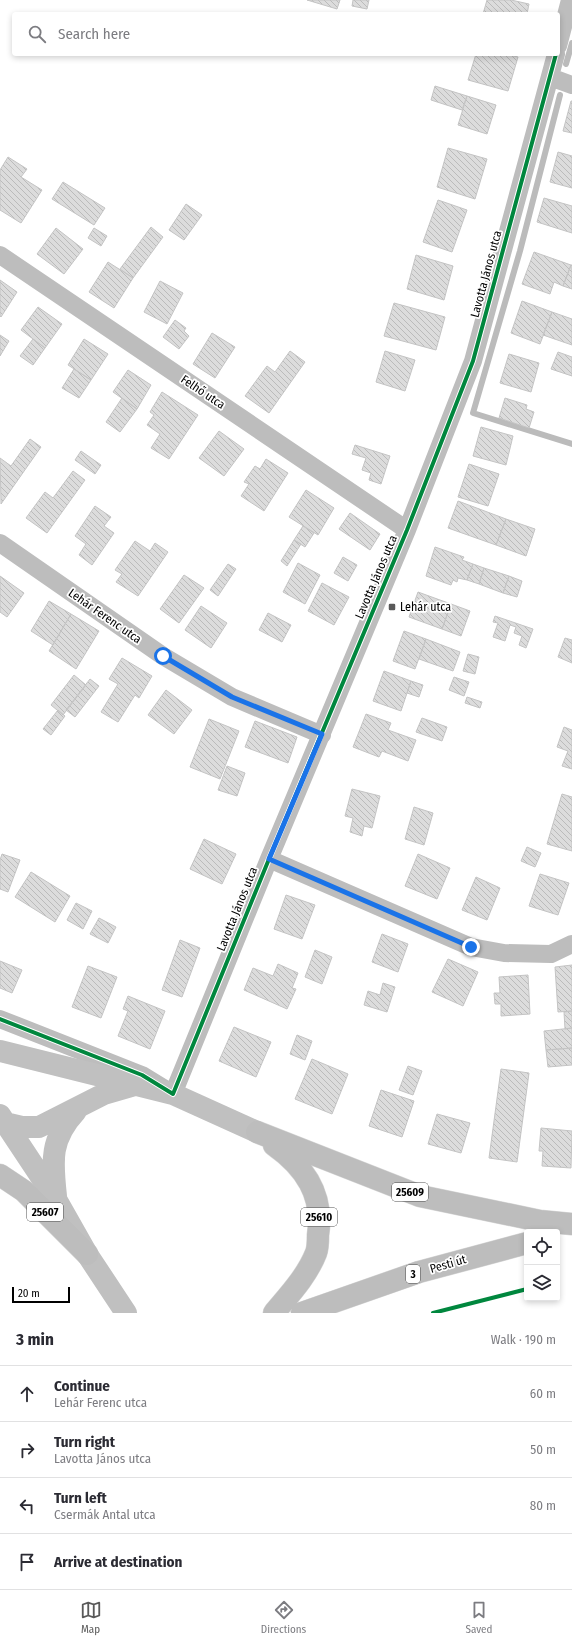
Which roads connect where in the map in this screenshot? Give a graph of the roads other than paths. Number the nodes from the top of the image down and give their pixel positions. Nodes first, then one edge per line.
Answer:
1 (570, 0) edge
2 (560, 38) edge
3 (555, 56) edge
4 (550, 77) junction
5 (572, 85) edge
6 (0, 254) edge
7 (406, 530) junction
8 (0, 543) edge
9 (322, 734) junction
10 (269, 859) junction
11 (572, 944) edge
12 (0, 1019) edge
13 (0, 1051) edge
14 (136, 1084) junction
15 (173, 1094) junction
16 (81, 1106) junction
17 (2, 1119) edge
18 (257, 1132) junction
19 (0, 1175) edge
20 (57, 1201) junction
21 (572, 1224) edge
22 (572, 1231) edge
23 (560, 1234) edge
24 (524, 1244) edge
25 (86, 1254) junction
26 (126, 1313) edge
27 (274, 1313) edge
28 (302, 1313) edge

1 - 2 street
3 - 4 street, Lavotta János utca
4 - 5 street
4 - 7 street, Lavotta János utca
6 - 7 street, Felhő utca
7 - 9 street, Lavotta János utca
8 - 9 street, Lehár Ferenc utca
9 - 10 street, Lavotta János utca
10 - 11 street
10 - 15 street, Lavotta János utca
12 - 15 street
13 - 14 main road, 25609
14 - 15 main road, 25609
14 - 16 main road
15 - 18 main road, 25609
16 - 17 main road
16 - 20 main road
17 - 20 main road
18 - 21 main road, 25609
18 - 27 main road, 25610
19 - 25 main road, 25607
20 - 25 main road
22 - 23 main road
24 - 28 main road, Pesti út / 3
25 - 26 main road

